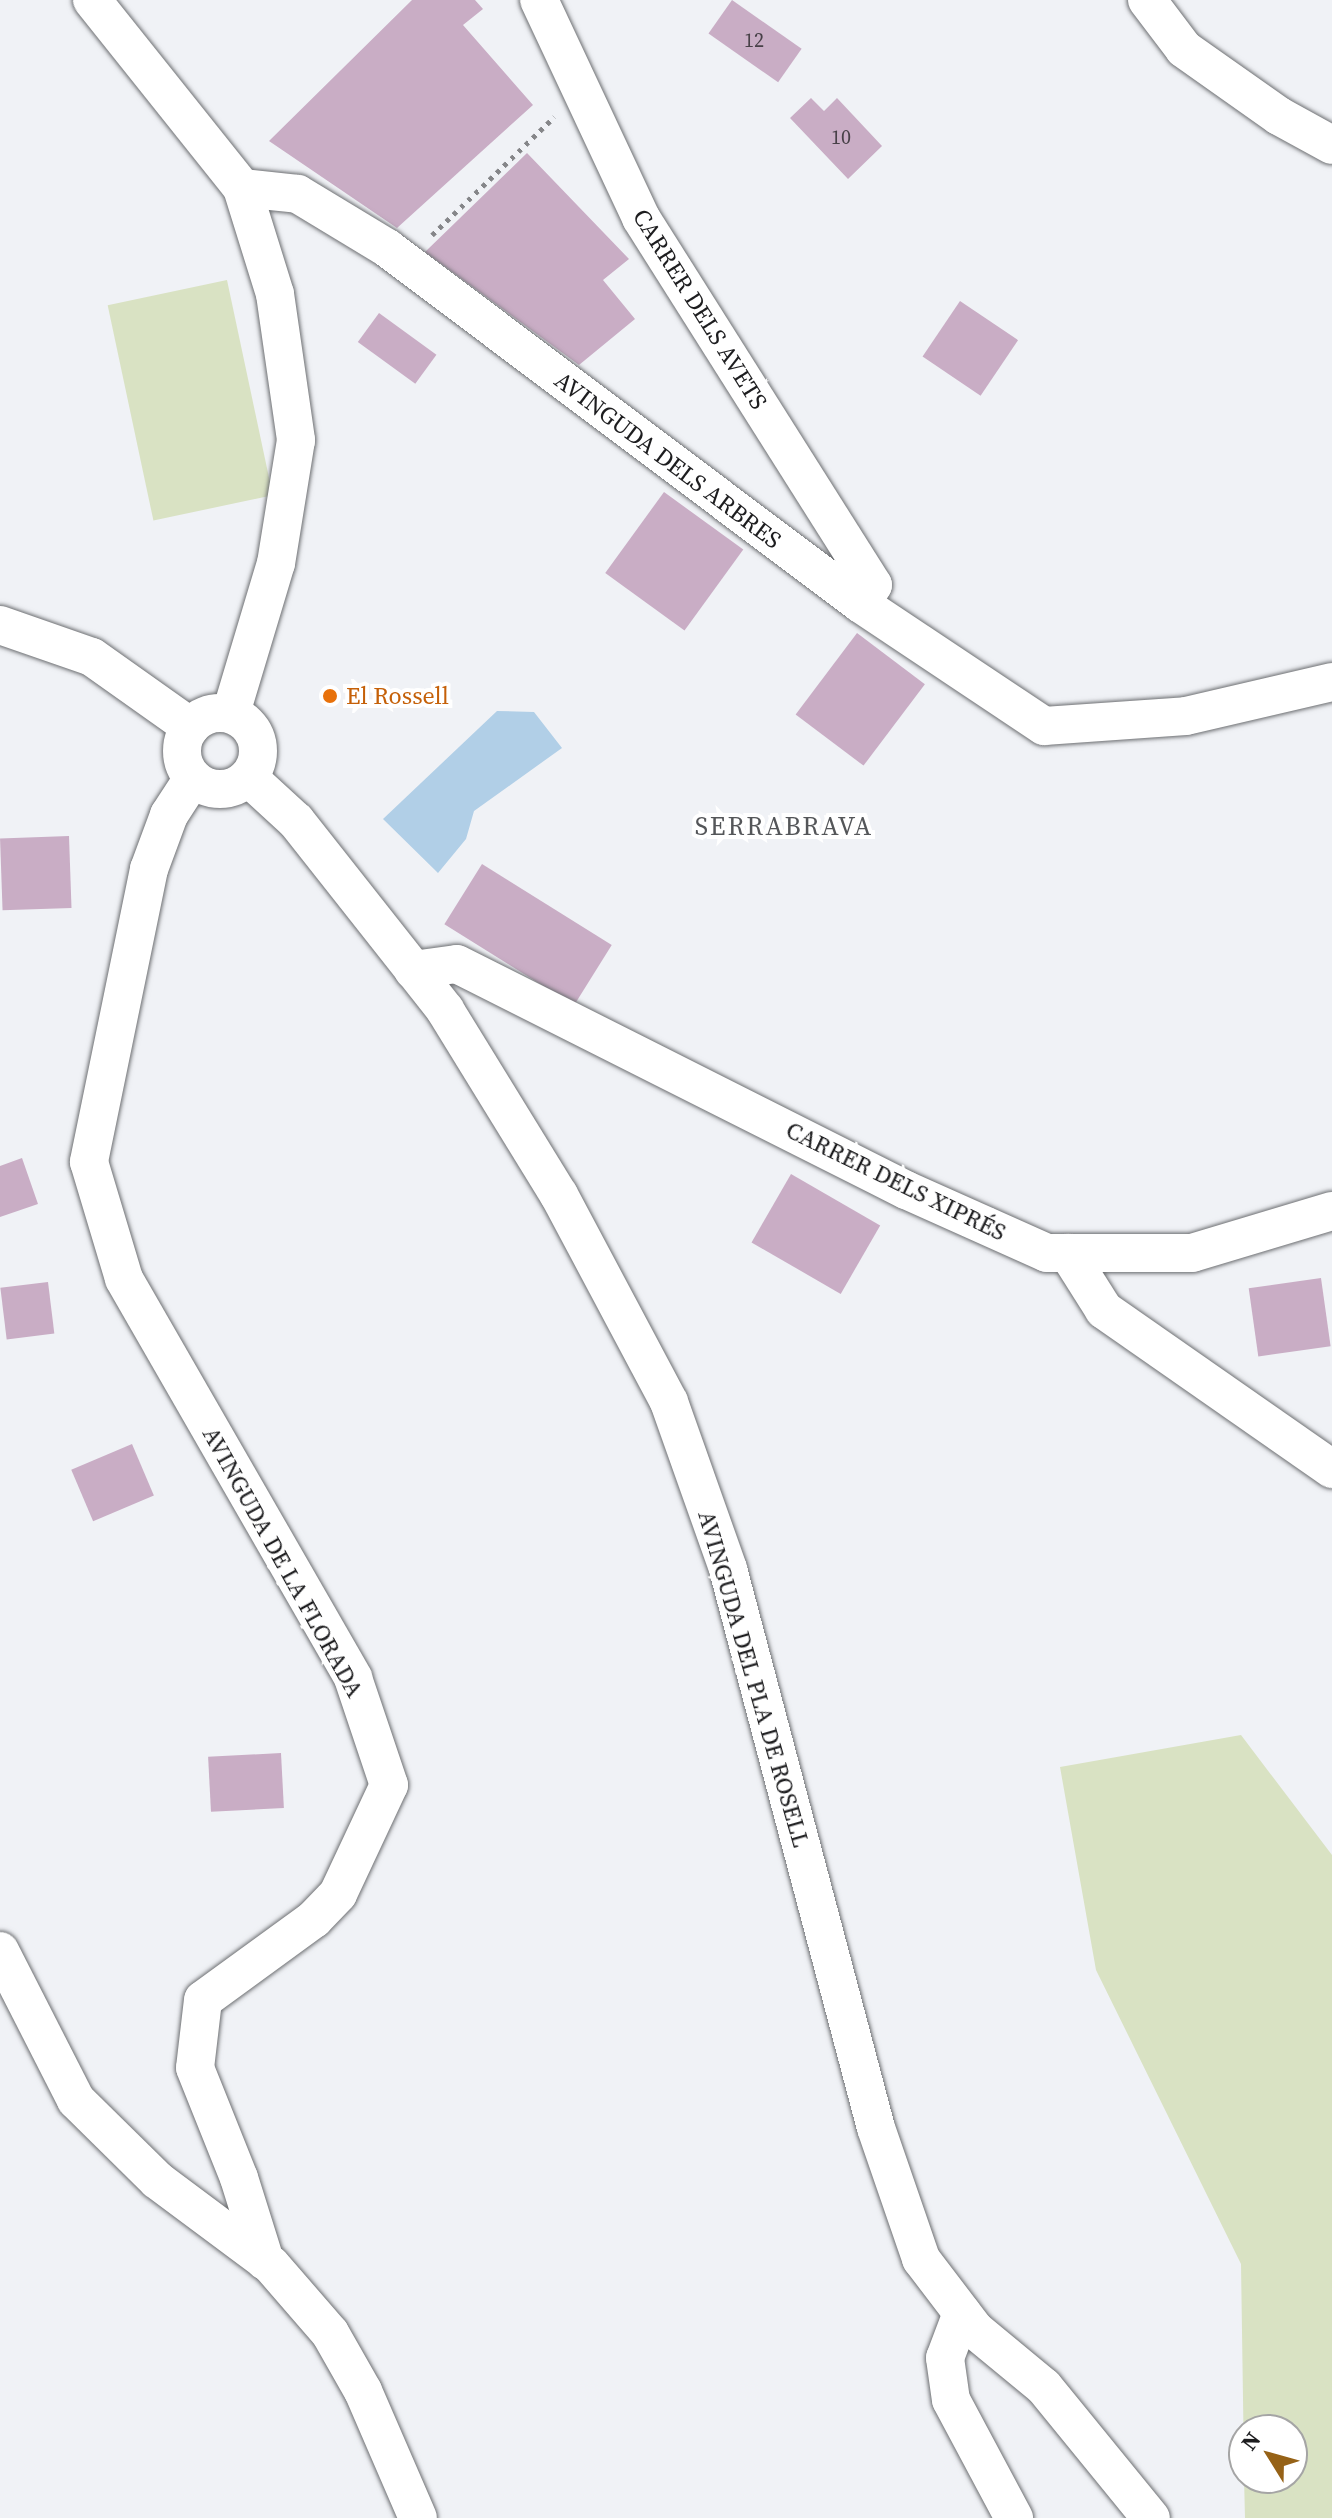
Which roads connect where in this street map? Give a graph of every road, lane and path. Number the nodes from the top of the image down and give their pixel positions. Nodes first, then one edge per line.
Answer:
1 (92, 0) edge
2 (539, 0) edge
3 (1147, 0) edge
4 (582, 91) junction
5 (1332, 145) edge
6 (242, 188) junction
7 (405, 261) junction
8 (861, 604) junction
9 (0, 625) edge
10 (1332, 682) edge
11 (231, 713) junction
12 (191, 727) junction
13 (248, 777) junction
14 (193, 778) junction
15 (413, 970) junction
16 (1332, 1211) edge
17 (1068, 1253) junction
18 (1332, 1469) edge
19 (0, 1951) edge
20 (265, 2261) junction
21 (962, 2313) junction
22 (418, 2518) edge
23 (1014, 2518) edge
24 (1151, 2518) edge

1 - 6 street
2 - 4 street, CARRER DELS AVETS
3 - 5 street
4 - 7 path
4 - 8 street, CARRER DELS AVETS
6 - 7 street, AVINGUDA DELS ARBRES
6 - 11 street
7 - 8 street, AVINGUDA DELS ARBRES
8 - 10 street, AVINGUDA DELS ARBRES
9 - 12 street
11 - 12 street
11 - 13 street
12 - 14 street
13 - 14 street
13 - 15 street, AVINGUDA DEL PLA DE ROSELL
14 - 20 street, AVINGUDA DE LA FLORADA
15 - 17 street, CARRER DELS XIPRÉS
15 - 21 street, AVINGUDA DEL PLA DE ROSELL
16 - 17 street, CARRER DELS XIPRÉS
17 - 18 street
19 - 20 street
20 - 22 street
21 - 23 street
21 - 24 street, AVINGUDA DEL PLA DE ROSELL

